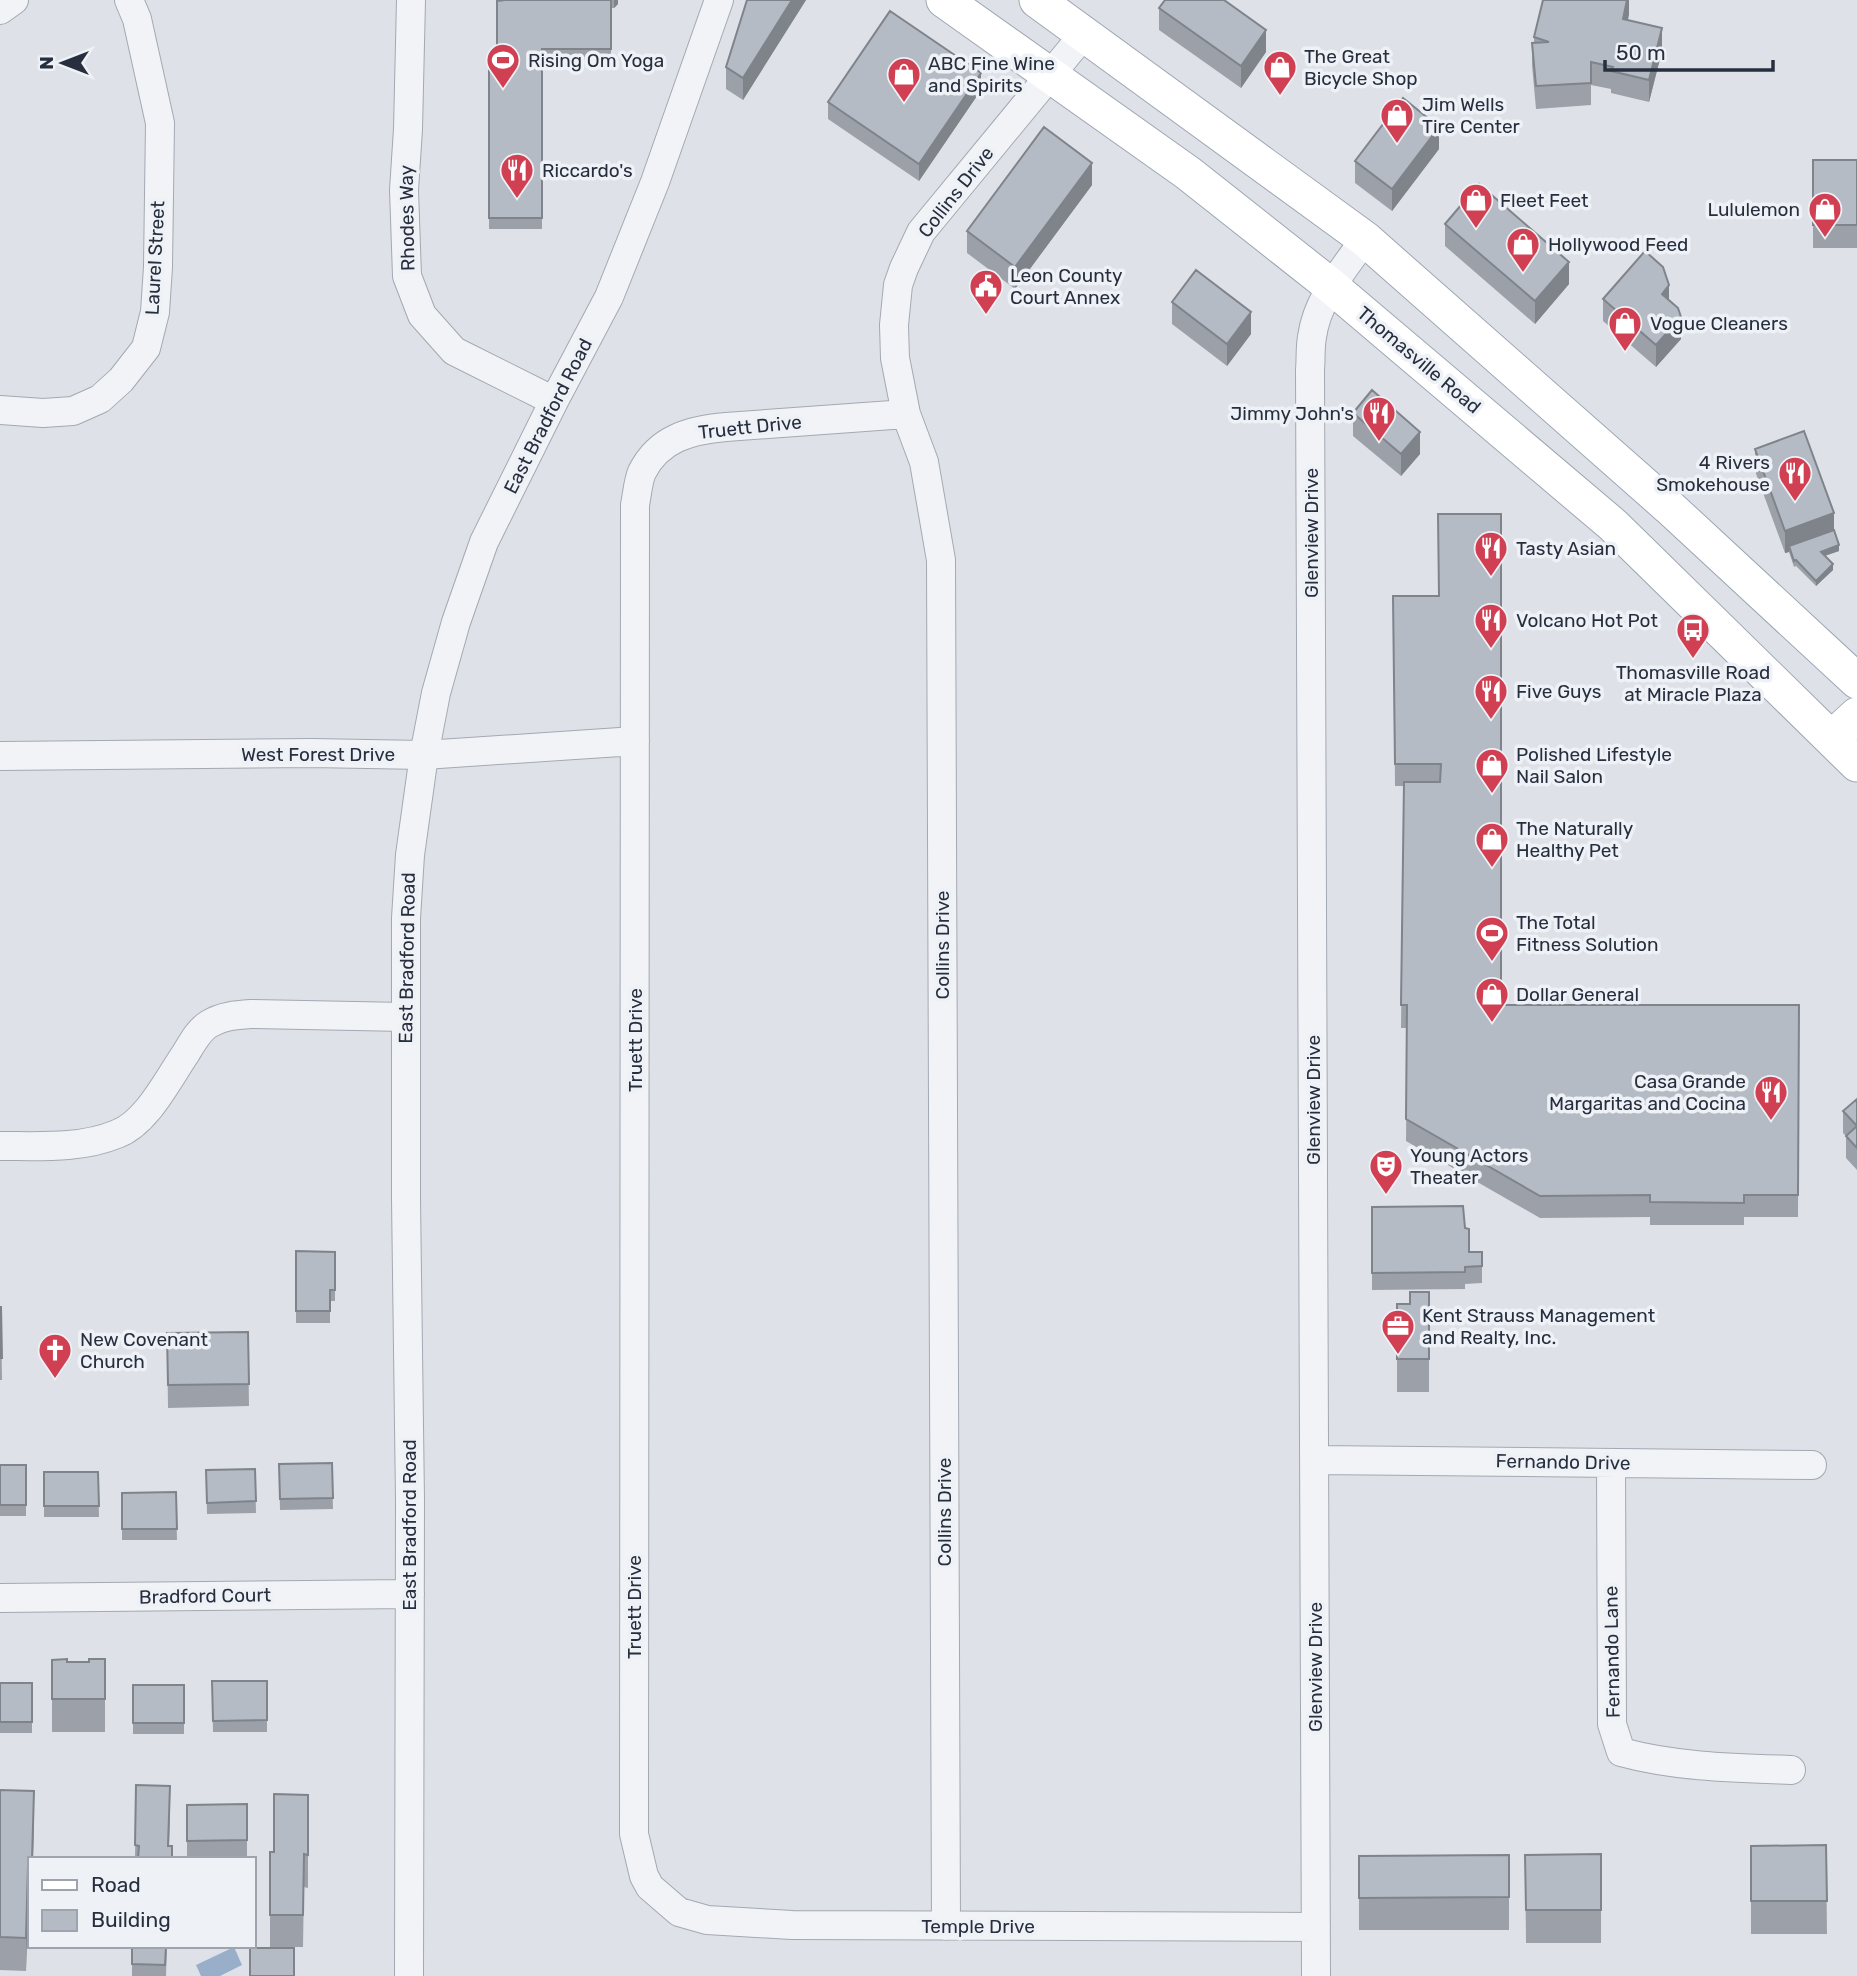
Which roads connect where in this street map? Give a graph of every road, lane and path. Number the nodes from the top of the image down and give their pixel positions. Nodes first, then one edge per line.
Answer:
1 (14, 0) edge
2 (129, 0) edge
3 (411, 0) edge
4 (719, 0) edge
5 (944, 0) edge
6 (1037, 0) edge
7 (0, 10) edge
8 (1084, 34) junction
9 (1051, 75) junction
10 (1365, 239) junction
11 (1331, 286) junction
12 (554, 401) junction
13 (0, 410) edge
14 (906, 414) junction
15 (1567, 417) junction
16 (1531, 456) junction
17 (1857, 681) edge
18 (1844, 727) edge
19 (635, 741) junction
20 (424, 755) junction
21 (0, 756) edge
22 (1857, 764) edge
23 (405, 1017) junction
24 (0, 1146) edge
25 (1315, 1460) junction
26 (1611, 1463) junction
27 (1812, 1465) dead end
28 (410, 1594) junction
29 (0, 1598) edge
30 (1791, 1770) dead end
31 (650, 1886) joint
32 (946, 1926) junction
33 (1316, 1927) junction
34 (409, 1976) edge
35 (1316, 1976) edge

1 - 7 street
2 - 13 street, Laurel Street
3 - 12 street, Rhodes Way
4 - 12 street, East Bradford Road
5 - 9 main road, Thomasville Road
6 - 8 main road
8 - 9 street, Collins Drive
8 - 10 main road
9 - 11 main road, Thomasville Road
9 - 14 street, Collins Drive
10 - 11 street, Glenview Drive
10 - 15 main road
11 - 16 main road, Thomasville Road
11 - 25 street, Glenview Drive
12 - 20 street, East Bradford Road
14 - 19 street, Truett Drive
14 - 32 street, Collins Drive
15 - 16 main road
15 - 17 main road
16 - 18 main road, Thomasville Road
18 - 22 main road, Thomasville Road
19 - 20 street, West Forest Drive
19 - 31 street, Truett Drive
20 - 21 street, West Forest Drive
20 - 23 street, East Bradford Road
23 - 24 street
23 - 28 street, East Bradford Road
25 - 26 street, Fernando Drive
25 - 33 street, Glenview Drive
26 - 27 street, Fernando Drive
26 - 30 street, Fernando Lane
28 - 29 street, Bradford Court
28 - 34 street, East Bradford Road
31 - 32 street, Temple Drive
32 - 33 street, Temple Drive
33 - 35 street, Glenview Drive

